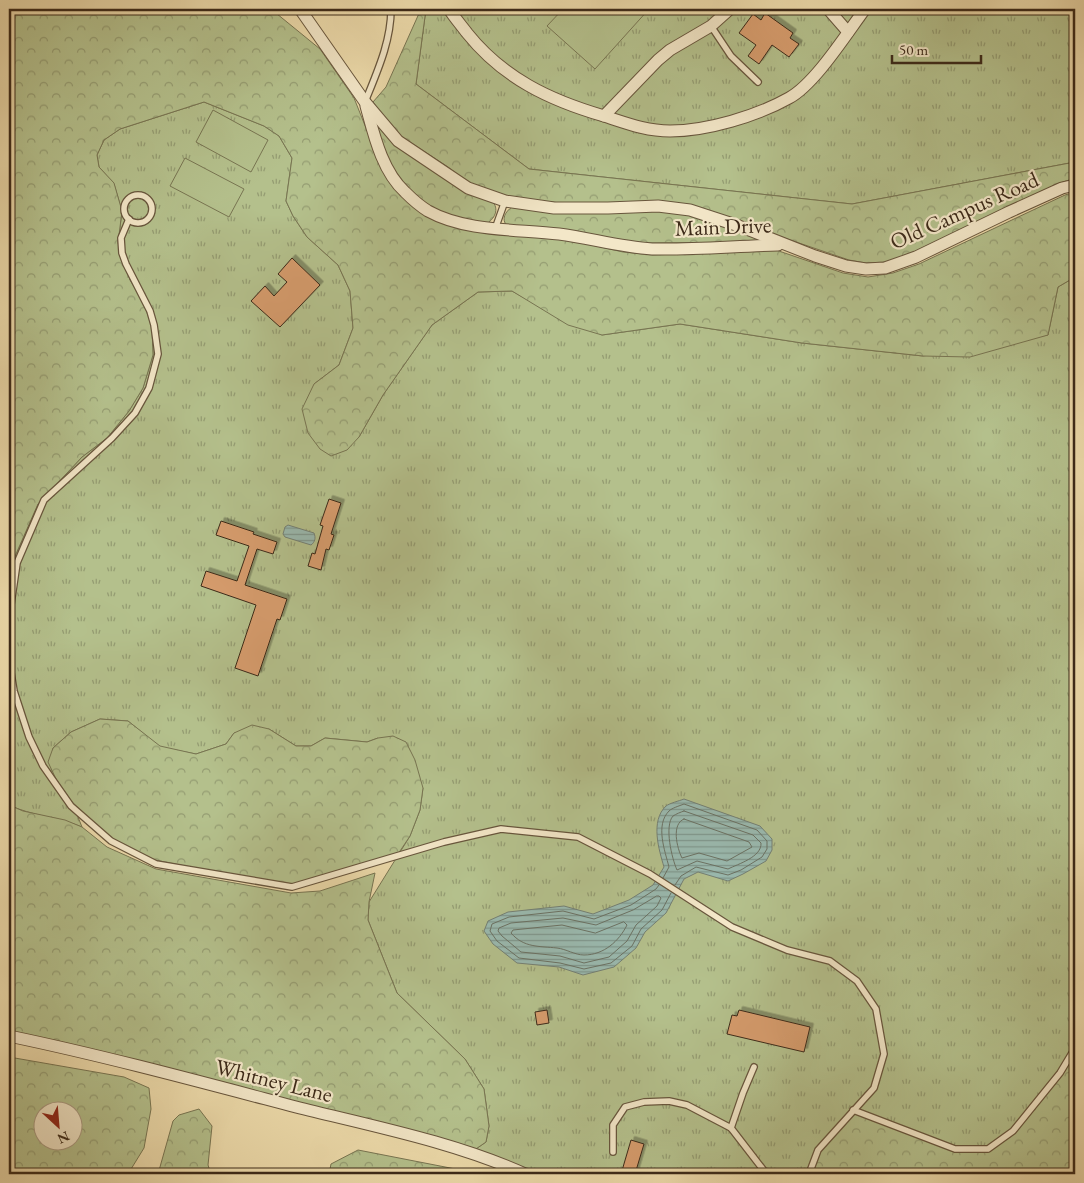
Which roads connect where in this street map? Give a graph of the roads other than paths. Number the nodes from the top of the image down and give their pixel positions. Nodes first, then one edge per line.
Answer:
1 (300, 9) edge
2 (391, 9) edge
3 (449, 9) edge
4 (730, 9) edge
5 (828, 9) edge
6 (865, 9) edge
7 (711, 26) junction
8 (848, 32) junction
9 (758, 82) dead end
10 (365, 102) junction
11 (604, 116) junction
12 (1075, 185) edge
13 (505, 201) junction
14 (129, 219) junction
15 (495, 229) junction
16 (783, 244) junction
17 (9, 618) edge
18 (9, 661) edge
19 (9, 1036) edge
20 (1075, 1048) edge
21 (754, 1067) dead end
22 (853, 1110) junction
23 (731, 1128) junction
24 (613, 1152) dead end
25 (526, 1174) edge
26 (769, 1174) edge
27 (810, 1174) edge

1 - 10 street, Main Drive
2 - 10 lane
3 - 11 street
4 - 7 street
5 - 8 street
6 - 8 street
7 - 9 lane
7 - 11 street
8 - 11 street
10 - 13 street, Main Drive
10 - 15 street, Main Drive
12 - 16 street, Old Campus Road
13 - 15 lane
13 - 16 street, Main Drive
14 - 14 lane
14 - 17 lane
15 - 16 street, Main Drive
18 - 22 lane
19 - 25 street, Whitney Lane
20 - 22 lane
21 - 23 lane
22 - 27 lane
23 - 24 lane
23 - 26 lane

